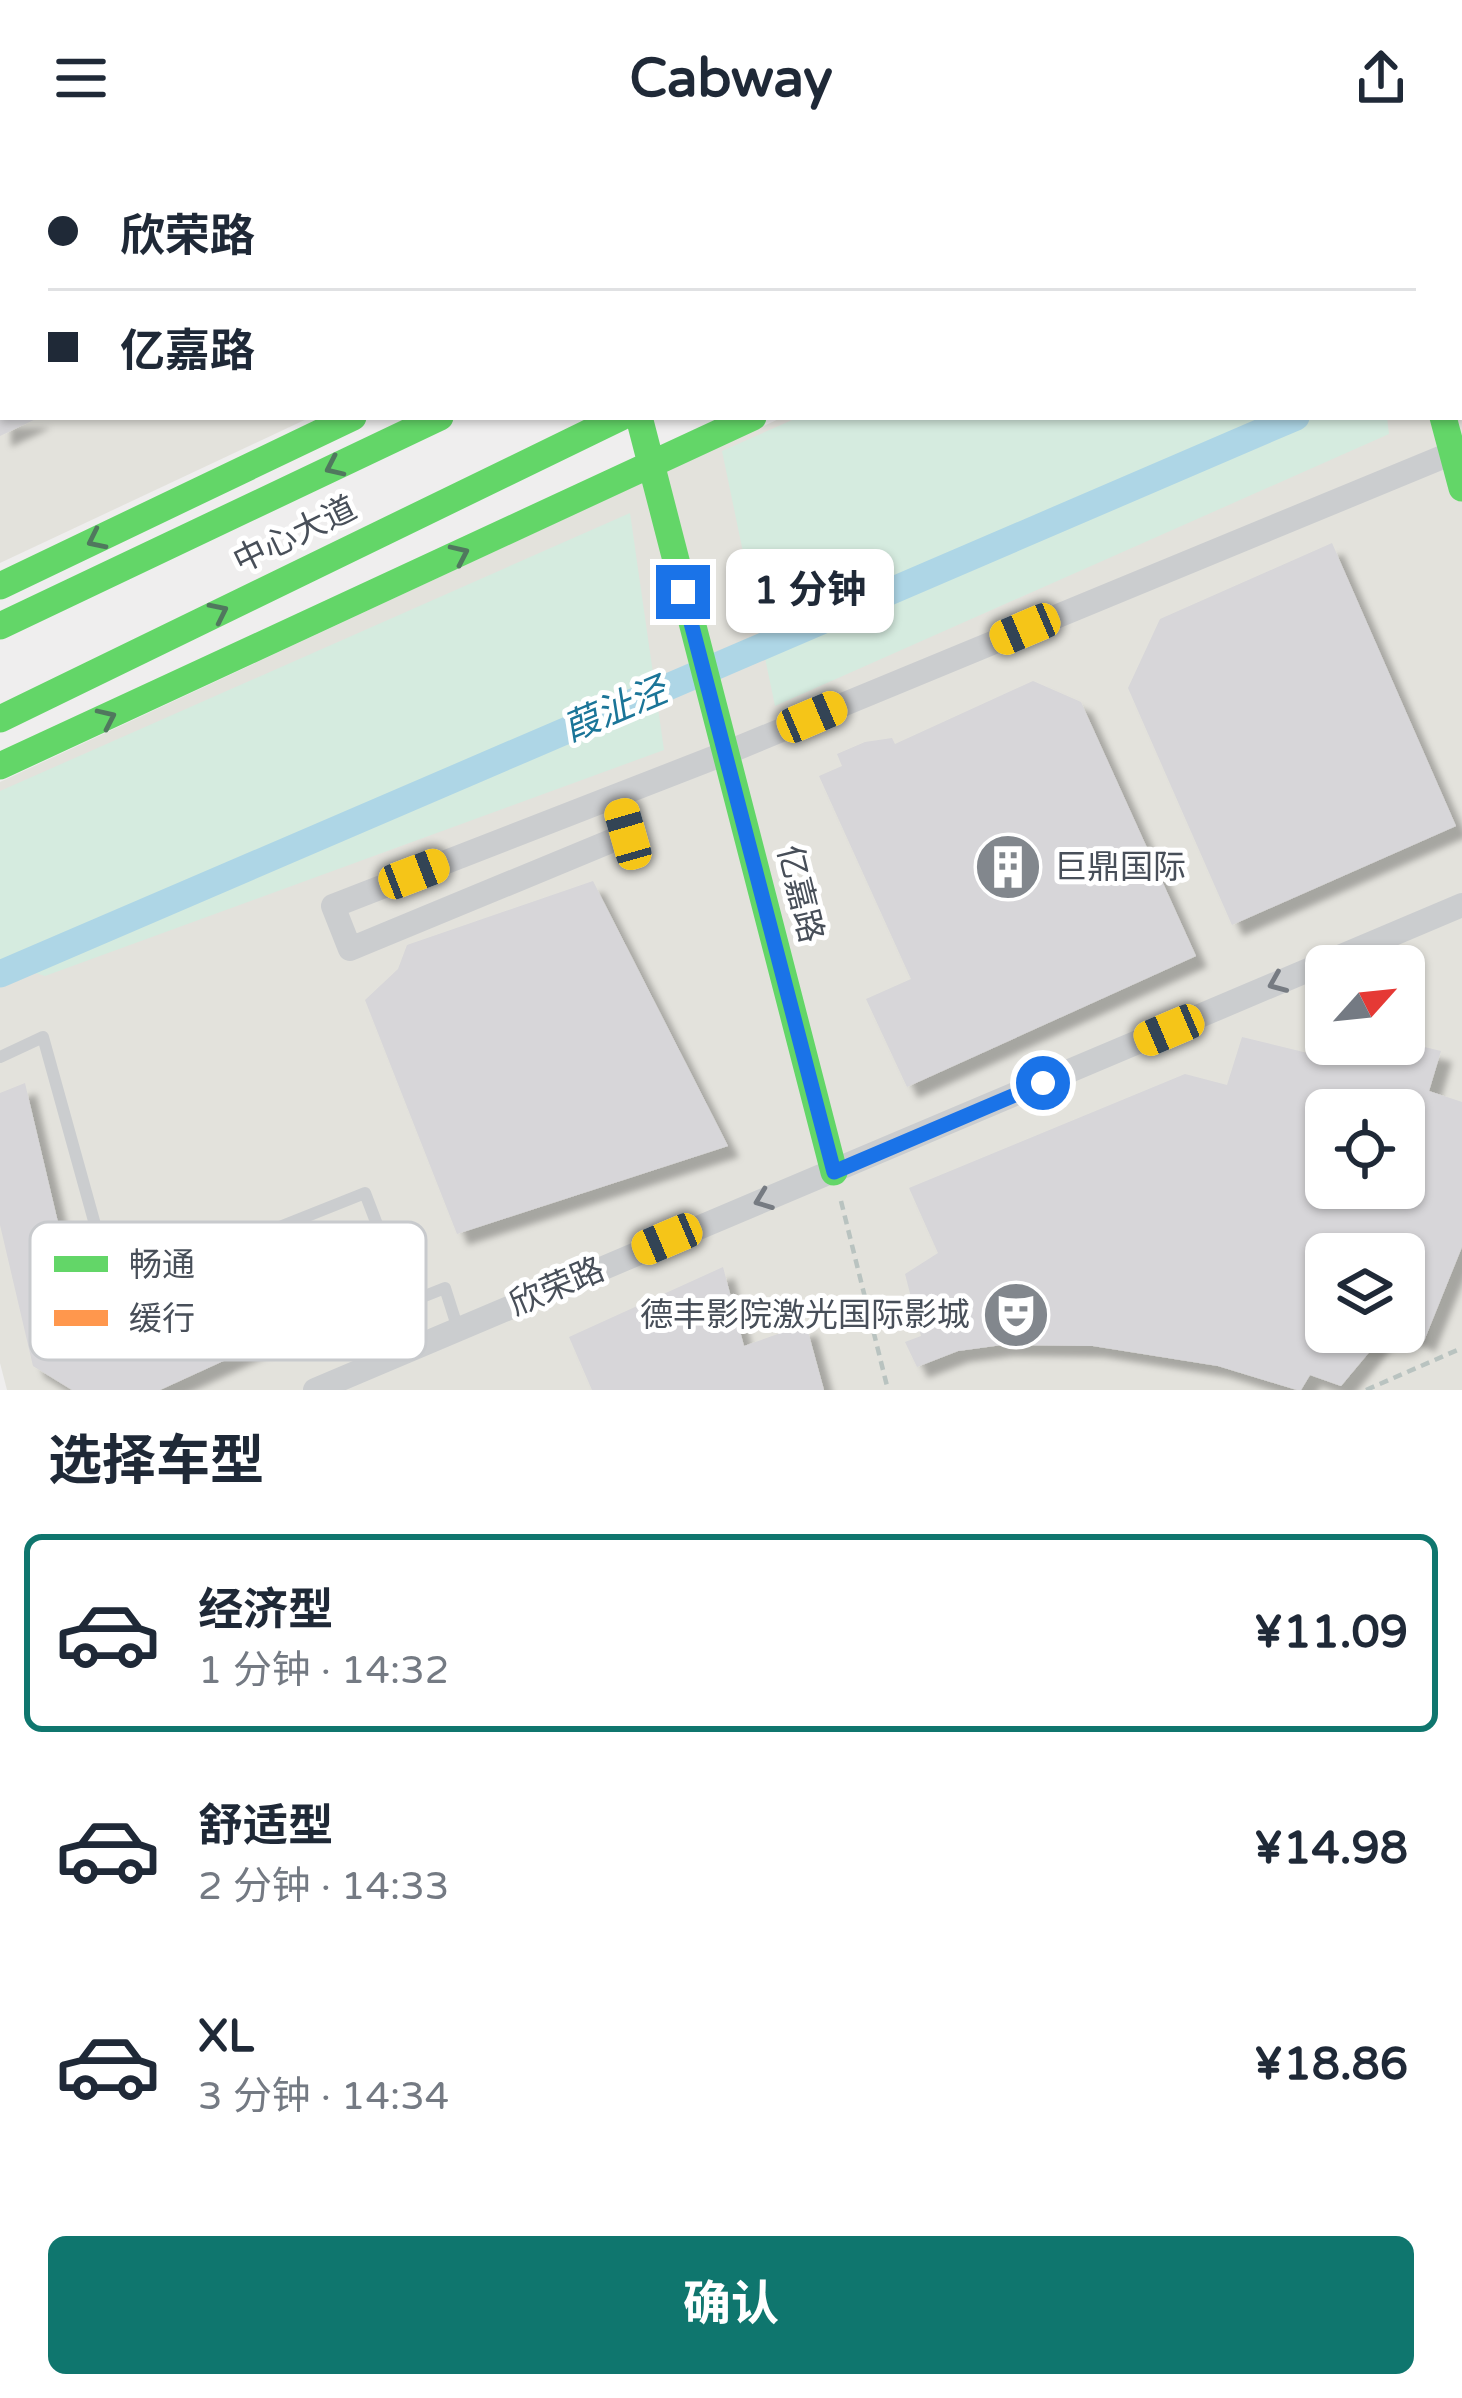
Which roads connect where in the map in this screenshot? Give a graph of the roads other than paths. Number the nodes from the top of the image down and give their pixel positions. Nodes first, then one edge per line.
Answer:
1 (347, 420) edge
2 (434, 420) edge
3 (615, 420) edge
4 (640, 420) edge
5 (746, 420) edge
6 (1444, 420) edge
7 (1457, 451) edge
8 (652, 465) junction
9 (1462, 488) edge
10 (0, 586) edge
11 (0, 626) edge
12 (33, 703) junction
13 (0, 719) edge
14 (0, 737) edge
15 (726, 752) junction
16 (0, 766) edge
17 (617, 796) junction
18 (1462, 905) edge
19 (0, 1057) edge
20 (834, 1172) junction
21 (94, 1222) edge
22 (292, 1222) edge
23 (376, 1222) edge
24 (426, 1295) edge
25 (458, 1329) junction
26 (426, 1343) edge
27 (385, 1360) edge
28 (315, 1390) edge

1 -> 10 main road
2 -> 11 main road, 中心大道
12 -> 3 main road, 中心大道
4 - 8 main road, 亿嘉路
5 - 8 main road
6 - 7 main road
7 - 9 main road
7 - 15 street
8 - 15 main road, 亿嘉路
16 -> 8 main road
12 - 13 main road, 中心大道
12 - 14 main road
15 - 17 street
15 - 20 main road, 亿嘉路
17 - 17 street
18 -> 20 street, 欣荣路
19 - 21 lane
20 -> 25 street, 欣荣路
22 - 23 lane
24 - 25 lane
25 - 26 street, 欣荣路
27 - 28 street, 欣荣路

